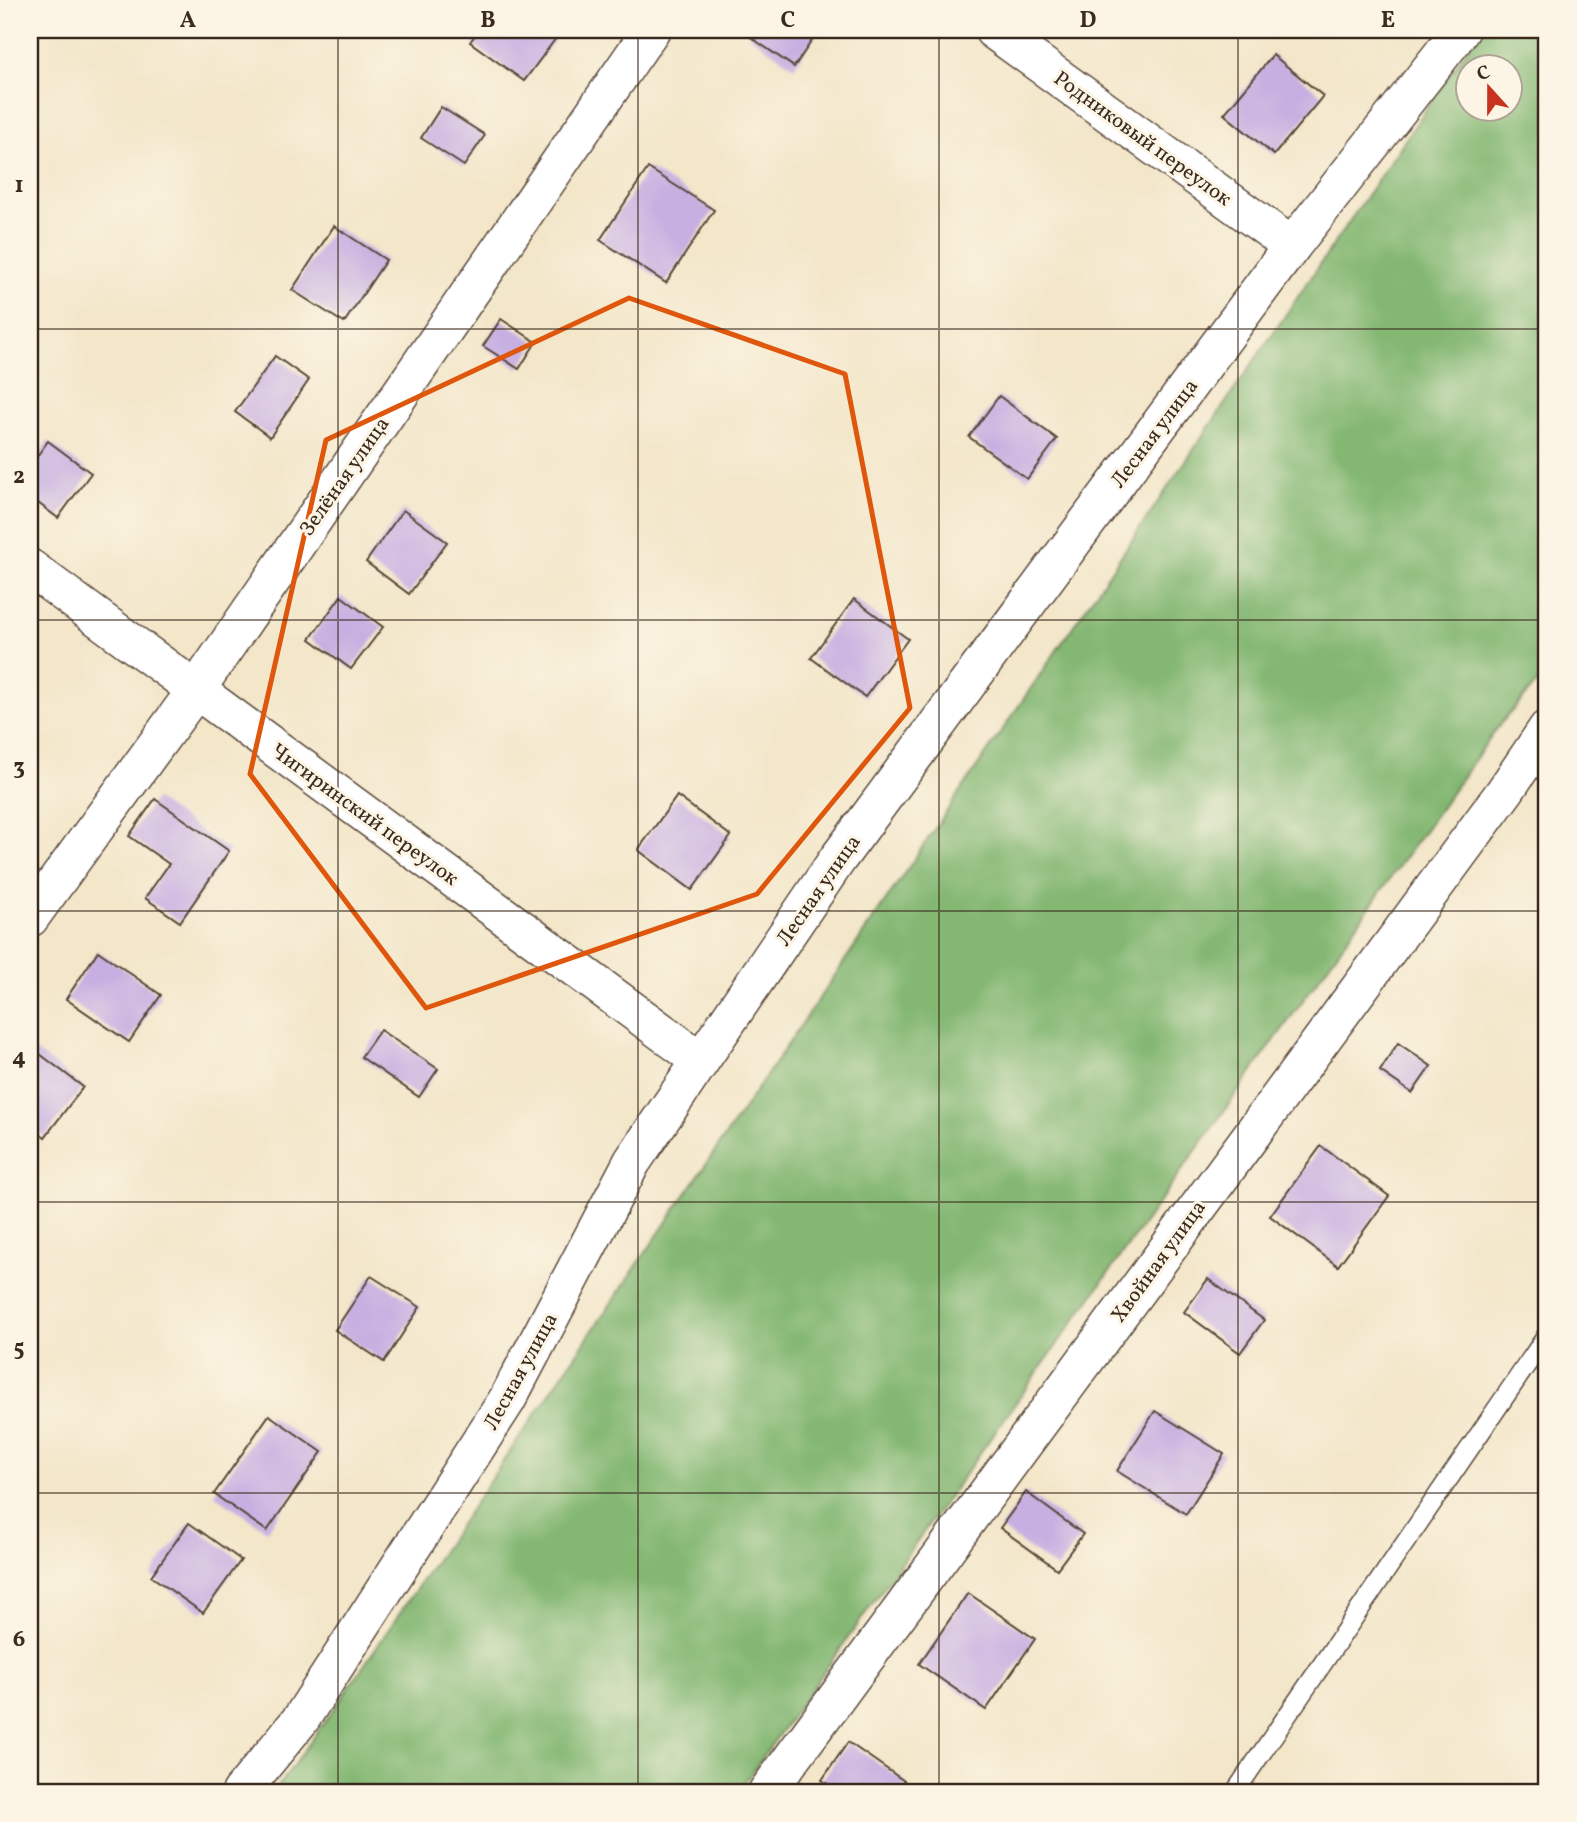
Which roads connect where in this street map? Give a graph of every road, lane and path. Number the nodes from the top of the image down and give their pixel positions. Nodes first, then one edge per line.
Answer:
1 (651, 30) edge
2 (993, 30) edge
3 (1461, 30) edge
4 (1292, 246) junction
5 (30, 568) edge
6 (196, 690) junction
7 (1547, 729) edge
8 (30, 918) edge
9 (701, 1060) junction
10 (1547, 1335) edge
11 (241, 1792) edge
12 (767, 1792) edge
13 (1235, 1792) edge

1 - 6 street, Зелёная улица
2 - 4 street, Родниковый переулок
3 - 4 street, Лесная улица
4 - 9 street, Лесная улица
5 - 6 street, Чигиринский переулок
6 - 8 street, Зелёная улица
6 - 9 street, Чигиринский переулок
7 - 12 street, Хвойная улица
9 - 11 street, Лесная улица
10 - 13 lane

